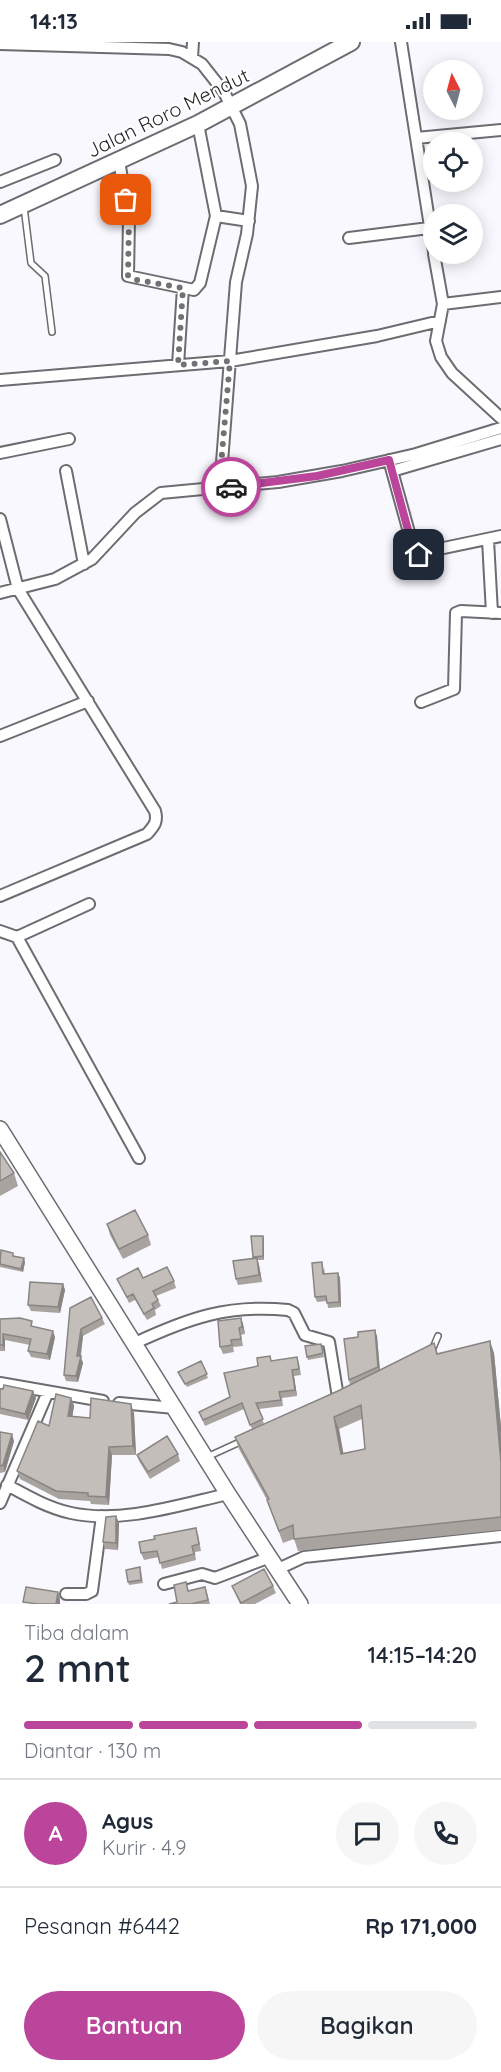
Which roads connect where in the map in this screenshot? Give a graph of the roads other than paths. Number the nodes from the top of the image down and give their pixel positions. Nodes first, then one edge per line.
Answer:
1 (193, 42) edge
2 (401, 42) edge
3 (0, 44) edge
4 (101, 44) edge
5 (343, 44) edge
6 (192, 57) junction
7 (229, 99) junction
8 (198, 124) junction
9 (501, 130) edge
10 (416, 138) junction
11 (56, 159) dead end
12 (119, 161) junction
13 (0, 182) edge
14 (426, 204) edge
15 (24, 205) junction
16 (0, 215) edge
17 (216, 216) junction
18 (249, 221) junction
19 (423, 229) edge
20 (349, 238) dead end
21 (436, 264) edge
22 (183, 288) junction
23 (501, 297) edge
24 (444, 304) junction
25 (440, 321) junction
26 (52, 333) dead end
27 (230, 361) junction
28 (178, 365) junction
29 (0, 380) edge
30 (501, 418) edge
31 (501, 428) edge
32 (69, 439) dead end
33 (501, 439) edge
34 (0, 453) edge
35 (391, 466) junction
36 (66, 471) dead end
37 (219, 488) junction
38 (0, 519) edge
39 (501, 536) edge
40 (488, 540) junction
41 (84, 564) junction
42 (18, 589) junction
43 (0, 593) edge
44 (496, 613) edge
45 (88, 701) junction
46 (421, 702) dead end
47 (0, 736) edge
48 (0, 896) edge
49 (89, 904) dead end
50 (0, 932) edge
51 (18, 937) junction
52 (0, 1129) edge
53 (139, 1158) dead end
54 (438, 1335) dead end
55 (135, 1343) junction
56 (425, 1356) edge
57 (0, 1383) edge
58 (48, 1392) junction
59 (339, 1397) edge
60 (175, 1408) junction
61 (248, 1438) edge
62 (206, 1458) junction
63 (7, 1485) junction
64 (228, 1494) junction
65 (0, 1503) edge
66 (102, 1516) junction
67 (501, 1536) edge
68 (274, 1563) junction
69 (164, 1584) dead end
70 (66, 1594) dead end
71 (300, 1604) edge

1 - 6 street
2 - 10 street
3 - 4 street
4 - 6 street
5 - 7 main road, Jalan Roro Mendut
6 - 7 street
7 - 8 main road, Jalan Roro Mendut
7 - 18 street
8 - 12 main road, Jalan Roro Mendut
8 - 17 street
9 - 10 street
10 - 14 street
11 - 13 street
12 - 15 main road, Jalan Roro Mendut
12 - 22 street
15 - 16 main road, Jalan Roro Mendut
15 - 26 lane
17 - 18 street
17 - 22 street
18 - 27 street
19 - 20 street
21 - 24 street
22 - 28 street
23 - 24 street
24 - 25 street
25 - 27 street
25 - 30 street
27 - 28 street
27 - 37 street
28 - 29 street
31 - 35 street
32 - 34 street
33 - 35 street
35 - 37 street
35 - 40 street
36 - 41 street
37 - 41 street
38 - 42 street
39 - 40 street
40 - 44 street
41 - 42 street
42 - 43 street
42 - 45 street
44 - 46 street
45 - 47 street
45 - 48 street
49 - 51 street
50 - 51 street
51 - 53 street
52 - 55 main road
54 - 56 lane
55 - 59 street
55 - 60 main road
57 - 58 street
58 - 60 street
58 - 63 street
60 - 62 main road
61 - 62 lane
62 - 64 main road
63 - 65 street
63 - 66 street
64 - 66 street
64 - 68 main road
66 - 70 street
67 - 68 street
68 - 69 street
68 - 71 main road

